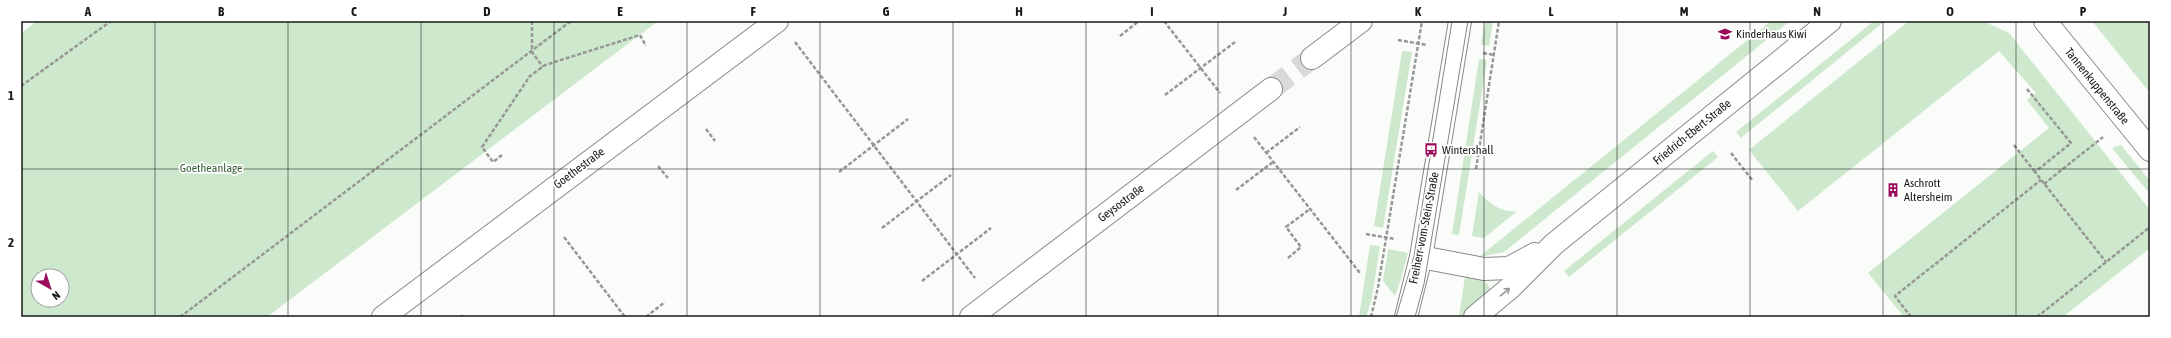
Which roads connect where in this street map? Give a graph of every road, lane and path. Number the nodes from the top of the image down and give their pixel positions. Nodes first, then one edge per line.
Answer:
1 (111, 21) edge
2 (532, 21) edge
3 (572, 21) edge
4 (777, 21) edge
5 (1140, 21) edge
6 (1164, 21) edge
7 (1361, 21) edge
8 (1422, 21) edge
9 (1460, 21) edge
10 (1499, 21) edge
11 (1830, 21) edge
12 (2045, 21) edge
13 (1120, 36) dead end
14 (1398, 40) dead end
15 (1235, 42) dead end
16 (1418, 43) junction
17 (1429, 45) dead end
18 (646, 46) dead end
19 (532, 52) junction
20 (804, 54) dead end
21 (1312, 58) tunnel mouth
22 (543, 67) junction
23 (1201, 69) junction
24 (21, 86) edge
25 (1271, 89) tunnel mouth
26 (2027, 89) dead end
27 (1165, 95) dead end
28 (1221, 95) dead end
29 (908, 119) dead end
30 (2125, 119) junction
31 (1300, 127) dead end
32 (706, 129) dead end
33 (1249, 131) dead end
34 (716, 141) dead end
35 (2014, 145) dead end
36 (874, 146) junction
37 (2150, 150) edge
38 (1266, 153) junction
39 (1731, 153) dead end
40 (502, 156) dead end
41 (1273, 162) junction
42 (658, 166) dead end
43 (1476, 169) dead end
44 (839, 172) dead end
45 (2035, 172) junction
46 (951, 175) dead end
47 (668, 178) dead end
48 (2041, 180) junction
49 (1753, 181) dead end
50 (2044, 184) junction
51 (1236, 190) dead end
52 (916, 202) junction
53 (1310, 209) junction
54 (2150, 227) edge
55 (882, 228) dead end
56 (991, 228) dead end
57 (1366, 234) dead end
58 (564, 237) dead end
59 (1385, 238) junction
60 (1397, 239) dead end
61 (1554, 244) junction
62 (957, 255) junction
63 (1288, 258) dead end
64 (1421, 258) junction
65 (2106, 262) junction
66 (1360, 272) dead end
67 (976, 280) dead end
68 (922, 282) dead end
69 (665, 302) dead end
70 (180, 317) edge
71 (383, 317) edge
72 (625, 317) edge
73 (646, 317) edge
74 (971, 317) edge
75 (1371, 317) edge
76 (1406, 317) edge
77 (1475, 317) edge
78 (1911, 317) edge
79 (2037, 317) edge

1 - 24 path
2 - 19 path
3 - 19 path
4 - 71 street, Goethestraße
5 - 13 path
6 - 23 path
7 - 21 street
8 - 16 path
9 - 64 street, Freiherr-vom-Stein-Straße
10 - 43 path
11 - 61 street, Friedrich-Ebert-Straße
12 - 30 street, Tannenkuppenstraße
14 - 16 path
15 - 23 path
16 - 17 path
16 - 59 path
18 - 22 path
19 - 22 path
19 - 70 path
20 - 36 path
22 - 40 path
23 - 27 path
23 - 28 path
25 - 74 street, Geysostraße
26 - 45 path
29 - 36 path
30 - 37 street, Tannenkuppenstraße
30 - 50 path
31 - 38 path
32 - 34 path
33 - 38 path
35 - 45 path
36 - 44 path
36 - 52 path
38 - 41 path
39 - 49 path
41 - 51 path
41 - 53 path
42 - 47 path
45 - 48 path
46 - 52 path
48 - 50 path
48 - 78 path
50 - 65 path
52 - 55 path
52 - 62 path
53 - 63 path
53 - 66 path
54 - 65 path
56 - 62 path
57 - 59 path
58 - 72 path
59 - 60 path
59 - 75 path
61 - 64 street, Friedrich-Ebert-Straße
77 -> 61 street, Friedrich-Ebert-Straße
62 - 67 path
62 - 68 path
64 - 76 street, Freiherr-vom-Stein-Straße
65 - 79 path
69 - 73 path

